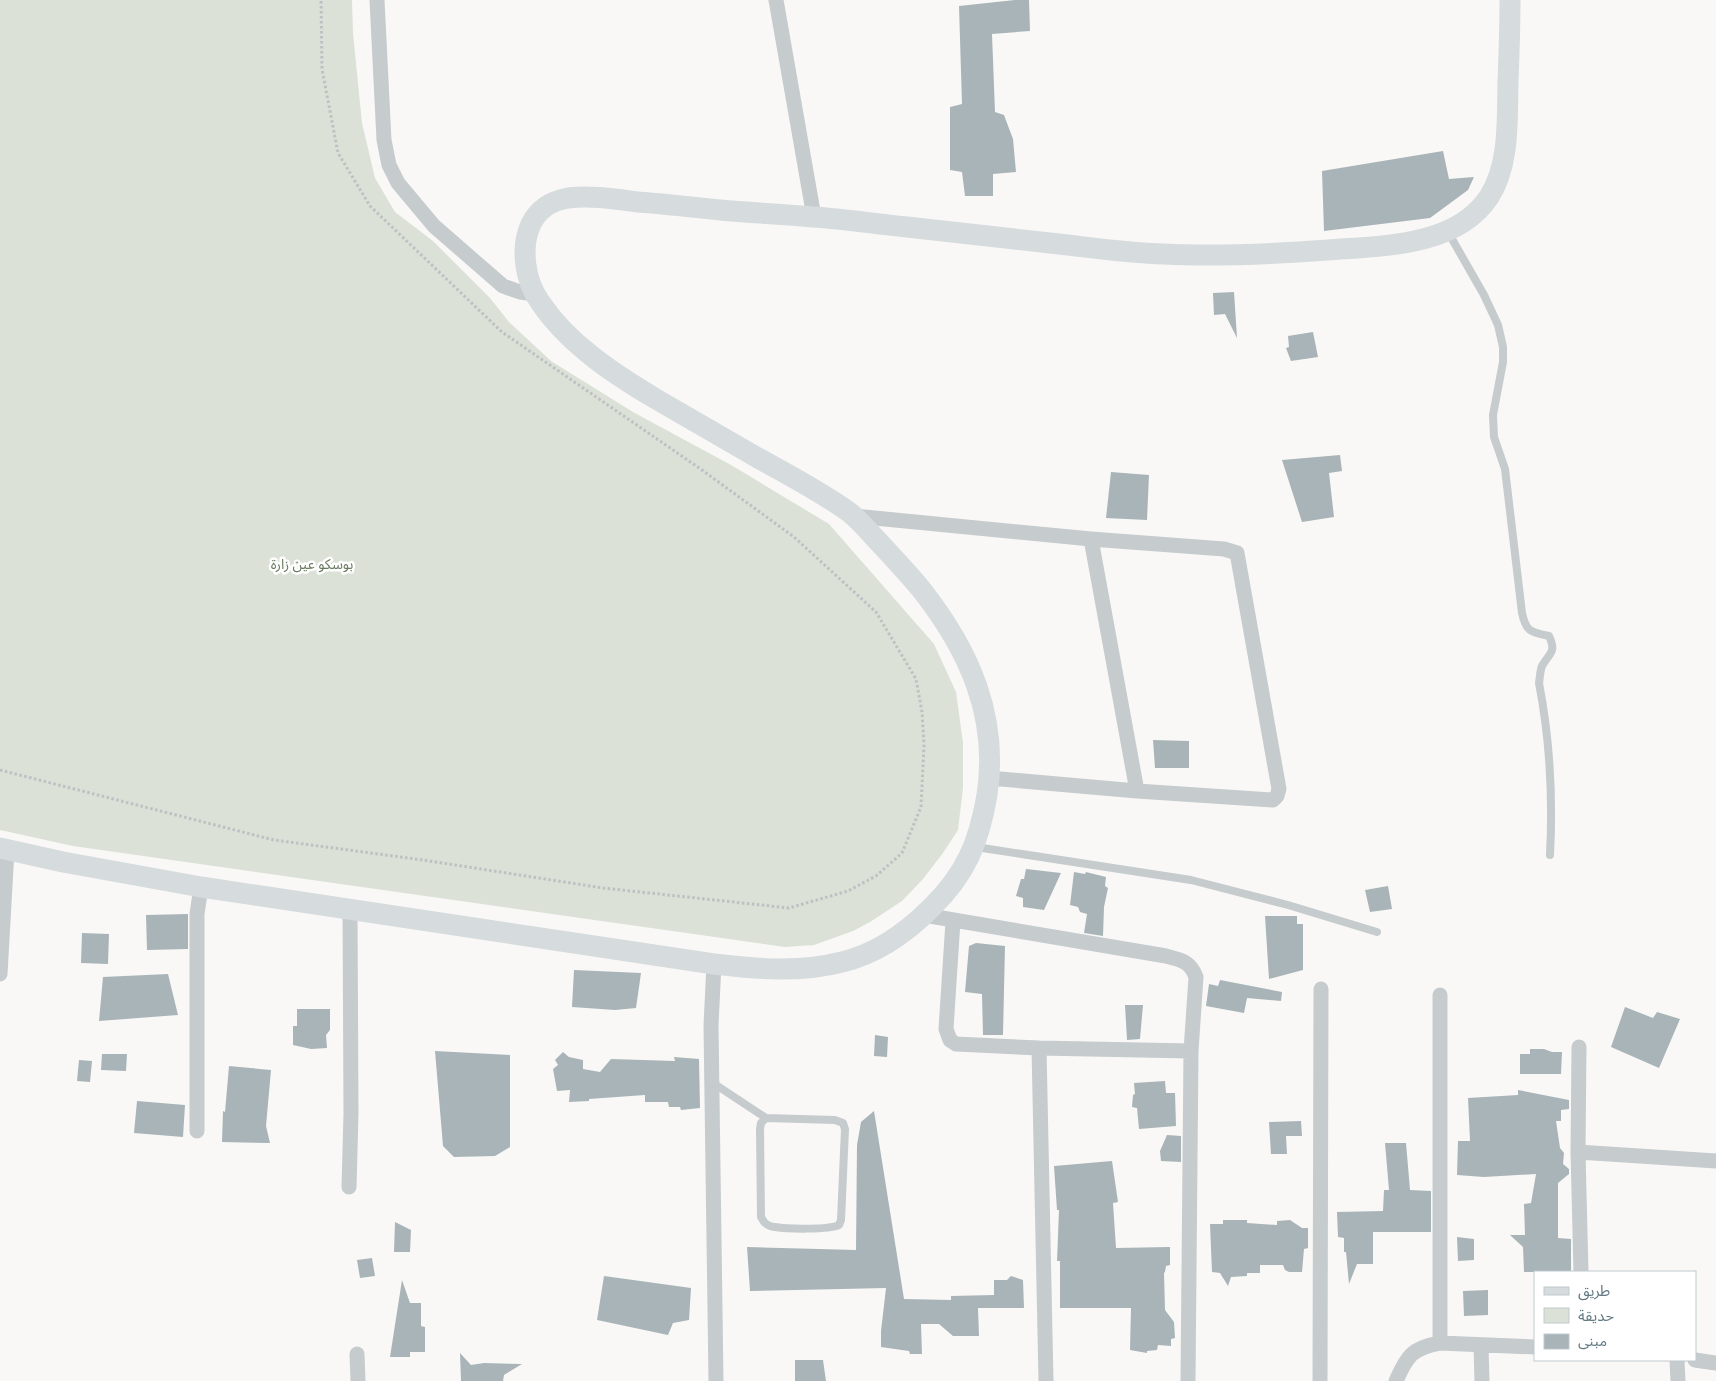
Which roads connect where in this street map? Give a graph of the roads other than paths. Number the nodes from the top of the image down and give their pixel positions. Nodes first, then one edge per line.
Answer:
1 (377, 0) edge
2 (776, 0) edge
3 (1510, 0) edge
4 (814, 217) junction
5 (1448, 230) junction
6 (535, 294) junction
7 (854, 516) junction
8 (1091, 540) junction
9 (989, 778) junction
10 (1137, 791) junction
11 (973, 847) junction
12 (4, 849) edge
13 (1550, 855) dead end
14 (202, 887) junction
15 (350, 909) junction
16 (924, 915) junction
17 (953, 921) junction
18 (1377, 932) dead end
19 (714, 964) junction
20 (0, 974) edge
21 (1322, 989) dead end
22 (1440, 995) dead end
23 (1580, 1047) dead end
24 (1039, 1048) junction
25 (1191, 1051) junction
26 (713, 1083) junction
27 (766, 1118) junction
28 (197, 1131) dead end
29 (1578, 1152) junction
30 (1716, 1161) edge
31 (349, 1187) dead end
32 (1581, 1271) edge
33 (1440, 1342) junction
34 (1481, 1346) junction
35 (1534, 1347) edge
36 (357, 1354) dead end
37 (1696, 1360) edge
38 (1677, 1361) edge
39 (1716, 1363) edge
40 (358, 1381) edge
41 (716, 1381) edge
42 (1046, 1381) edge
43 (1188, 1381) edge
44 (1320, 1381) edge
45 (1396, 1381) edge
46 (1482, 1381) edge
47 (1678, 1381) edge

1 - 6 street
2 - 4 street
3 - 5 main road
4 - 5 main road
4 - 6 main road
5 - 13 lane
6 - 7 main road
7 - 8 street
7 - 9 main road
8 - 10 street
8 - 10 street
9 - 10 street
9 - 11 main road
11 - 16 main road
11 - 18 lane
12 - 14 main road
12 - 20 street
14 - 15 main road
14 - 28 street
15 - 19 main road
15 - 31 street
16 - 17 street
16 - 19 main road
17 - 24 street
17 - 25 street
19 - 26 street
21 - 44 street
22 - 33 street
23 - 29 street
24 - 25 street
24 - 42 street
25 - 43 street
26 - 27 lane
26 - 41 street
27 - 27 lane
29 - 30 street
29 - 32 street
33 - 34 street
33 - 45 street
34 - 35 street
34 - 46 street
36 - 40 street
37 - 39 street
38 - 47 street

